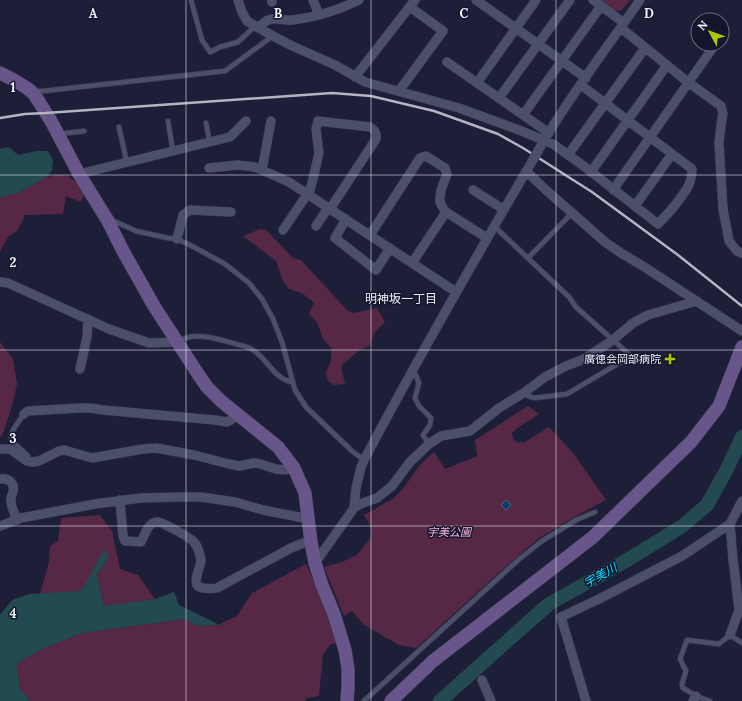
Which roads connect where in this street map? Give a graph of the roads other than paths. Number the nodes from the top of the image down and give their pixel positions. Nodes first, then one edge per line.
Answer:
1 (191, 0) edge
2 (238, 0) edge
3 (313, 0) edge
4 (359, 0) edge
5 (476, 0) edge
6 (536, 0) edge
7 (570, 0) edge
8 (593, 0) edge
9 (640, 0) edge
10 (413, 3) edge
11 (601, 6) junction
12 (319, 15) junction
13 (623, 26) junction
14 (256, 27) junction
15 (516, 29) junction
16 (271, 35) junction
17 (539, 45) junction
18 (645, 48) junction
19 (710, 52) edge
20 (562, 61) junction
21 (448, 62) dead end
22 (667, 65) junction
23 (0, 73) edge
24 (355, 77) junction
25 (583, 82) junction
26 (477, 83) junction
27 (689, 83) junction
28 (399, 91) junction
29 (32, 93) junction
30 (500, 98) junction
31 (605, 103) junction
32 (523, 115) junction
33 (627, 120) junction
34 (168, 121) dead end
35 (246, 121) dead end
36 (271, 121) dead end
37 (206, 123) dead end
38 (120, 127) dead end
39 (84, 131) dead end
40 (58, 134) junction
41 (650, 137) junction
42 (545, 139) junction
43 (210, 143) junction
44 (173, 152) junction
45 (672, 154) junction
46 (568, 155) junction
47 (127, 163) junction
48 (209, 168) dead end
49 (528, 168) junction
50 (262, 170) junction
51 (591, 172) junction
52 (79, 174) junction
53 (473, 190) dead end
54 (613, 190) junction
55 (307, 194) junction
56 (634, 206) junction
57 (329, 208) junction
58 (503, 209) junction
59 (231, 212) dead end
60 (446, 212) junction
61 (572, 213) junction
62 (346, 219) junction
63 (108, 221) junction
64 (316, 226) dead end
65 (494, 226) junction
66 (283, 230) dead end
67 (370, 235) junction
68 (487, 238) junction
69 (177, 239) junction
70 (390, 248) junction
71 (742, 253) edge
72 (528, 258) junction
73 (412, 263) junction
74 (0, 282) edge
75 (456, 292) junction
76 (697, 301) junction
77 (88, 319) junction
78 (742, 331) edge
79 (613, 340) junction
80 (178, 342) junction
81 (742, 347) edge
82 (80, 369) dead end
83 (412, 369) junction
84 (293, 382) junction
85 (525, 392) junction
86 (24, 414) joint
87 (239, 415) junction
88 (428, 444) junction
89 (0, 449) edge
90 (364, 460) junction
91 (29, 461) junction
92 (294, 468) junction
93 (0, 480) edge
94 (120, 500) junction
95 (742, 501) edge
96 (354, 508) junction
97 (595, 512) dead end
98 (309, 519) junction
99 (17, 520) junction
100 (730, 524) junction
101 (0, 526) edge
102 (311, 542) junction
103 (315, 563) junction
104 (738, 567) edge
105 (730, 635) junction
106 (742, 643) edge
107 (482, 680) dead end
108 (694, 698) edge
109 (347, 701) edge
110 (364, 701) edge
111 (391, 701) edge
112 (491, 701) edge
113 (586, 701) edge
114 (710, 701) edge

1 - 14 lane
2 - 14 street
3 - 12 street
4 - 12 street
5 - 15 street
6 - 15 street
7 - 17 street
8 - 11 street
9 - 13 street
10 - 24 street
10 - 28 street
11 - 13 street
11 - 20 street
12 - 14 street
13 - 18 street
13 - 25 street
14 - 16 street
15 - 17 street
15 - 26 street
16 - 24 street
16 - 29 lane
17 - 20 street
17 - 30 street
18 - 22 street
18 - 31 street
19 - 27 street
20 - 25 street
20 - 32 street
21 - 26 street
22 - 27 street
22 - 33 street
23 - 29 street
24 - 28 street
25 - 31 street
25 - 42 street
26 - 30 street
27 - 41 street
27 - 71 street
28 - 42 street
29 - 40 street
30 - 32 street
31 - 33 street
31 - 46 street
32 - 42 street
33 - 41 street
33 - 51 street
34 - 44 lane
35 - 43 street
36 - 50 street
37 - 43 lane
38 - 47 lane
39 - 40 lane
40 - 52 street
41 - 45 street
41 - 54 street
42 - 46 street
42 - 49 street, bridge
43 - 44 street
44 - 47 street
45 - 56 street
45 - 56 street
46 - 51 street
47 - 52 street
48 - 50 street
49 - 58 street
49 - 61 street
50 - 55 street
51 - 54 street
52 - 63 street
53 - 58 street
54 - 56 street
55 - 57 street
55 - 57 street
55 - 66 street
57 - 62 street
57 - 64 street
58 - 65 street
59 - 69 street
60 - 67 street
60 - 68 street
60 - 73 street
61 - 72 lane
61 - 76 street
62 - 67 street
62 - 70 street
63 - 69 lane
63 - 80 street
65 - 68 street
65 - 72 lane
67 - 70 street
68 - 75 street
69 - 84 lane
70 - 73 street
72 - 79 lane
73 - 75 street
74 - 77 street
75 - 83 street
76 - 78 street
76 - 79 street
77 - 80 street
77 - 82 street
79 - 85 street
79 - 85 lane
80 - 84 lane
80 - 87 street
81 - 111 street
83 - 88 lane
83 - 90 street
84 - 90 lane
85 - 88 street
86 - 87 street
86 - 91 lane
87 - 92 street
88 - 96 street
89 - 91 street
90 - 96 street
91 - 92 street
92 - 98 street
93 - 99 street
94 - 98 street
94 - 99 street
94 - 102 street
95 - 100 street
96 - 103 street
97 - 110 lane
98 - 102 street
99 - 101 street
100 - 104 street
100 - 113 street
102 - 103 street
103 - 109 street
104 - 105 street
105 - 106 lane
105 - 108 lane
107 - 112 street
108 - 114 lane

